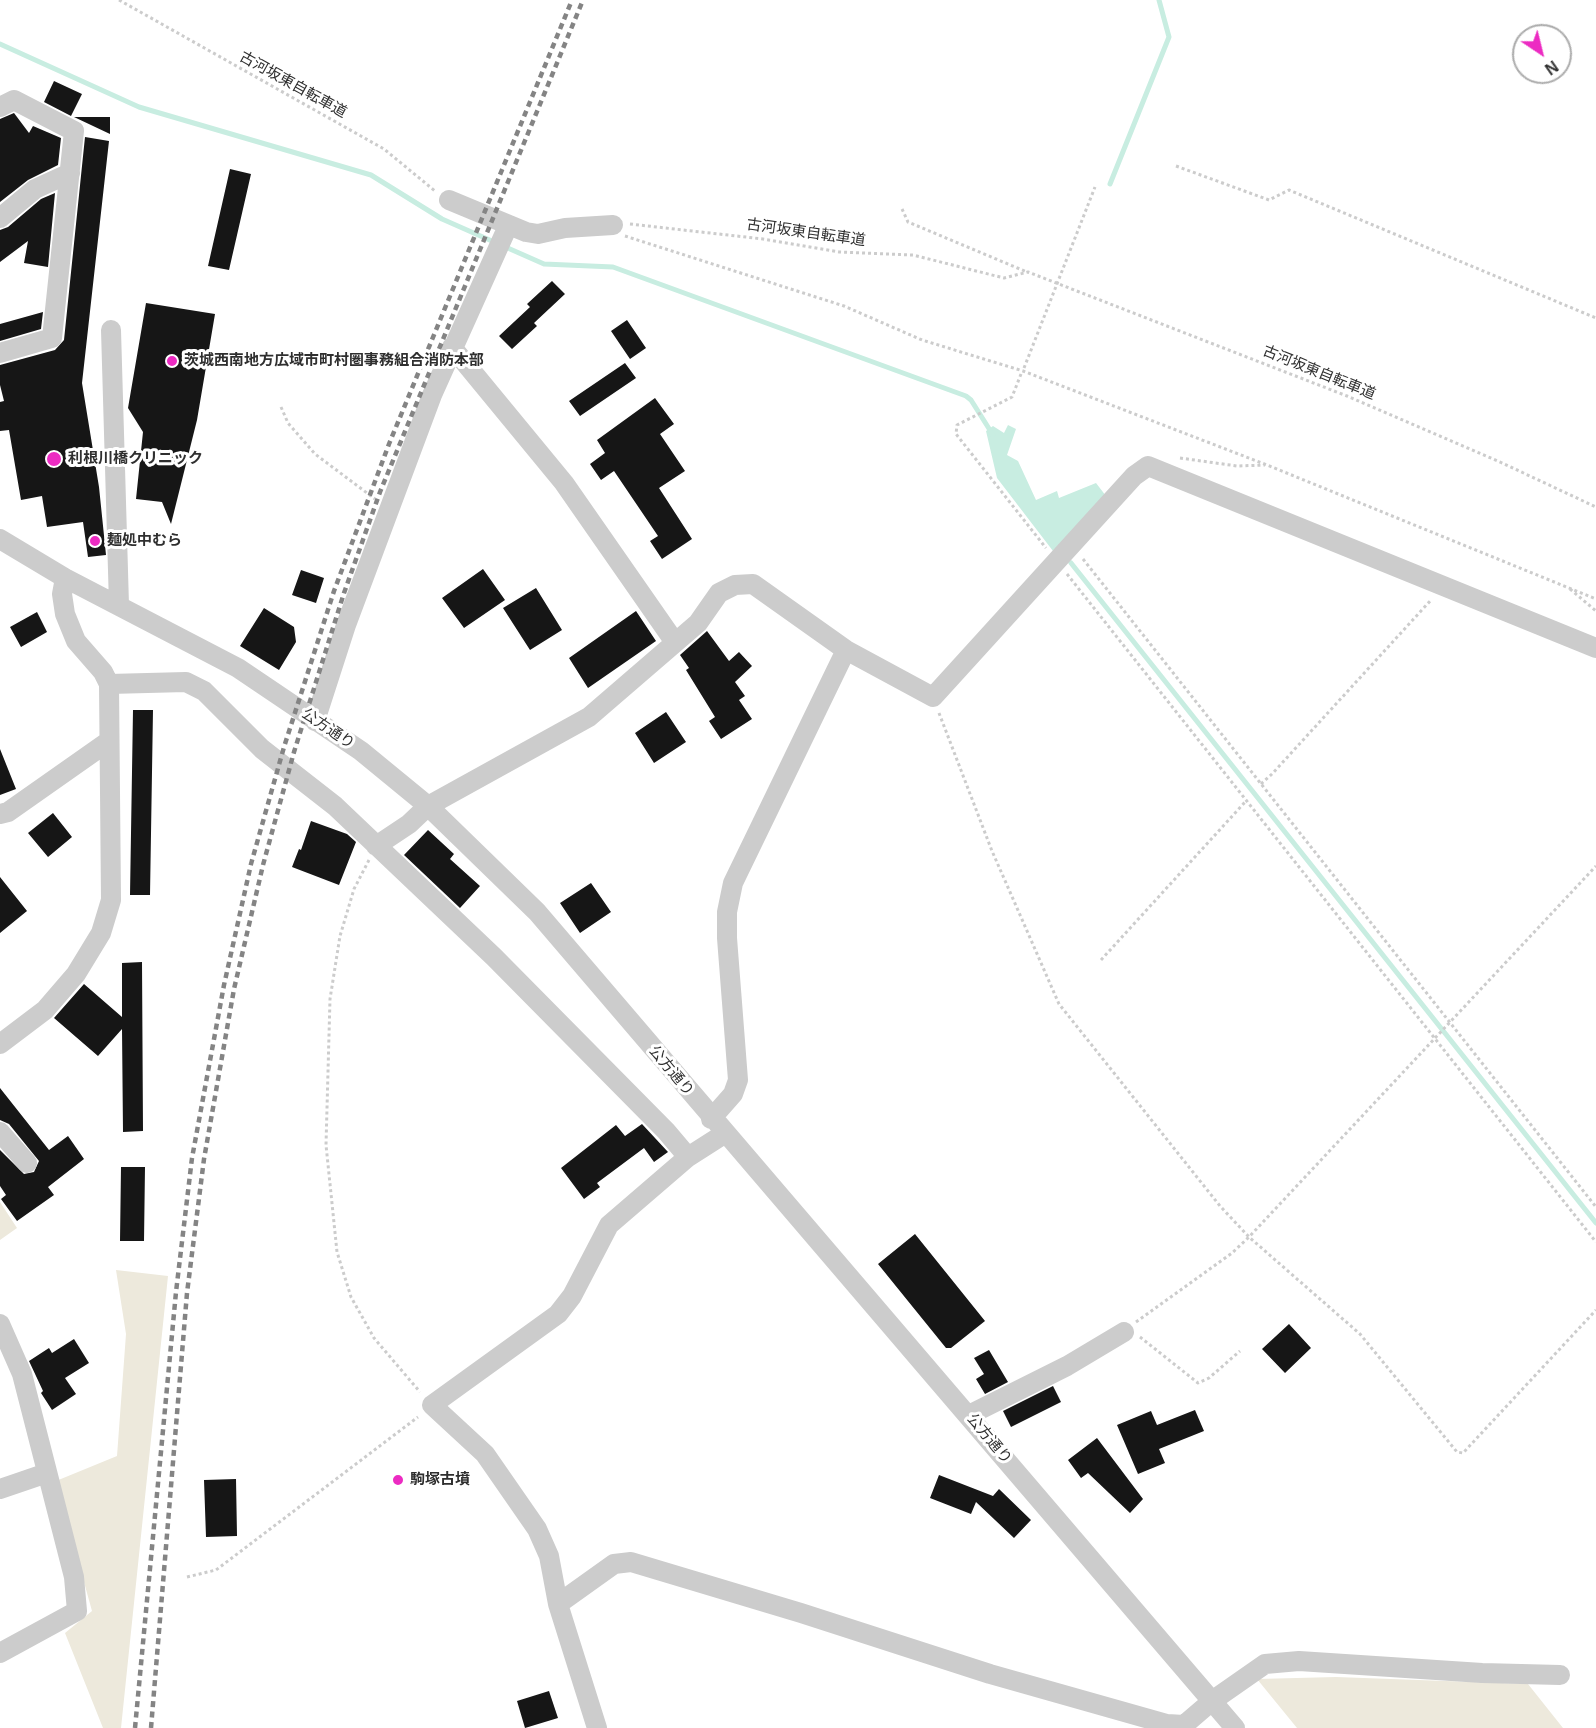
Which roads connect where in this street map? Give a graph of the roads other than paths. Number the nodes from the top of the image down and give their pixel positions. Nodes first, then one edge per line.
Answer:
1 (0, 107) edge
2 (69, 172) junction
3 (449, 200) road end
4 (0, 218) edge
5 (613, 225) road end
6 (503, 236) junction
7 (111, 330) dead end
8 (452, 347) junction
9 (0, 353) edge
10 (0, 539) edge
11 (65, 578) junction
12 (119, 605) junction
13 (674, 641) junction
14 (1596, 648) edge
15 (846, 650) junction
16 (109, 684) junction
17 (315, 721) junction
18 (109, 741) junction
19 (428, 806) junction
20 (0, 814) edge
21 (376, 846) junction
22 (0, 1044) edge
23 (718, 1127) junction
24 (0, 1132) edge
25 (688, 1157) junction
26 (27, 1164) dead end
27 (0, 1324) edge
28 (1124, 1332) road end
29 (969, 1415) junction
30 (47, 1473) junction
31 (0, 1489) edge
32 (558, 1604) junction
33 (0, 1653) edge
34 (1560, 1675) dead end
35 (1212, 1701) junction
36 (1184, 1727) edge
37 (597, 1728) edge
38 (1235, 1728) edge

1 - 2 street
2 - 4 street
2 - 9 street
3 - 6 street
5 - 6 street
6 - 8 street
7 - 12 street
8 - 13 street
8 - 17 street
10 - 11 street, 公方通り
11 - 12 street, 公方通り
11 - 16 street
12 - 17 street, 公方通り
13 - 15 street
13 - 19 street
14 - 15 street
15 - 23 street
16 - 18 street
16 - 21 street
17 - 19 street, 公方通り
18 - 20 street
18 - 22 street
19 - 21 street
19 - 23 street, 公方通り
21 - 25 street
23 - 25 street
23 - 29 street, 公方通り
24 - 26 street
25 - 32 street
27 - 30 street
28 - 29 street
29 - 35 street, 公方通り
30 - 31 street
30 - 33 street
32 - 36 street
32 - 37 street
34 - 35 street
35 - 36 street
35 - 38 street, 公方通り

